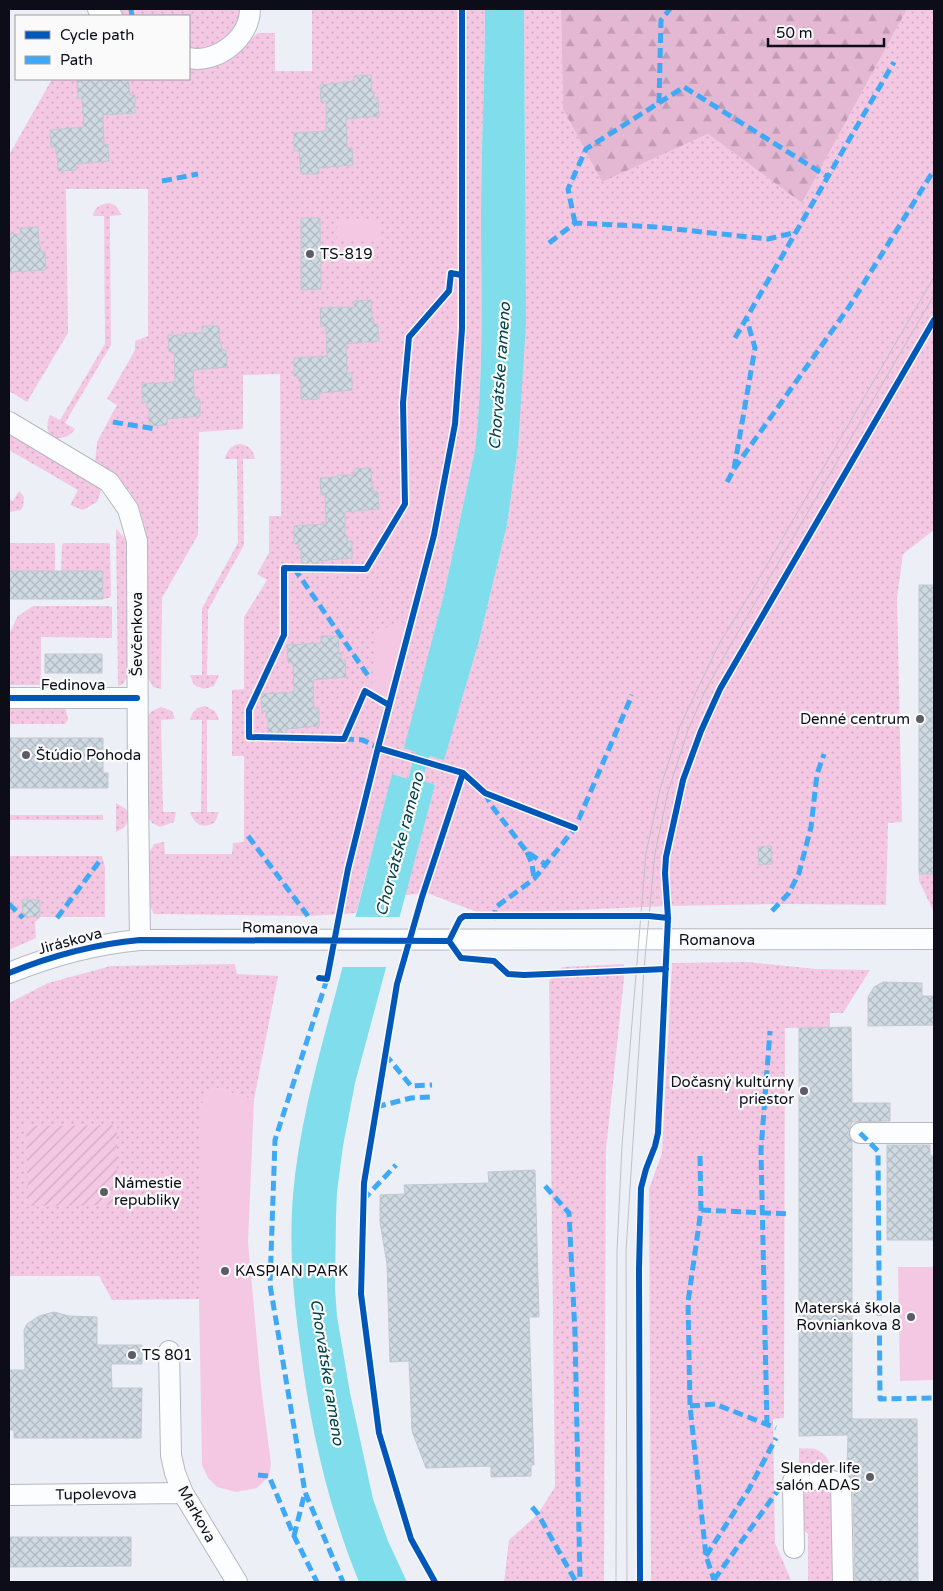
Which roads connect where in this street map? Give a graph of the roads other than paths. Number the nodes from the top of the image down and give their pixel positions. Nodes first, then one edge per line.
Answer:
1 (98, 9) edge
2 (250, 11) edge
3 (110, 15) edge
4 (190, 58) edge
5 (9, 422) edge
6 (9, 698) edge
7 (138, 698) junction
8 (934, 939) edge
9 (140, 940) junction
10 (9, 973) edge
11 (860, 1133) dead end
12 (934, 1133) edge
13 (169, 1351) dead end
14 (183, 1493) junction
15 (9, 1495) edge
16 (794, 1548) dead end
17 (237, 1582) edge
18 (843, 1582) edge

1 - 3 street
2 - 4 street
5 - 7 street, Ševčenkova
6 - 7 street, Fedinova
7 - 9 street, Ševčenkova
8 - 9 street, Romanova
9 - 10 street, Jiráskova
11 - 12 street
13 - 14 street, Markova
14 - 15 street, Tupolevova
14 - 17 street, Markova
16 - 18 street

